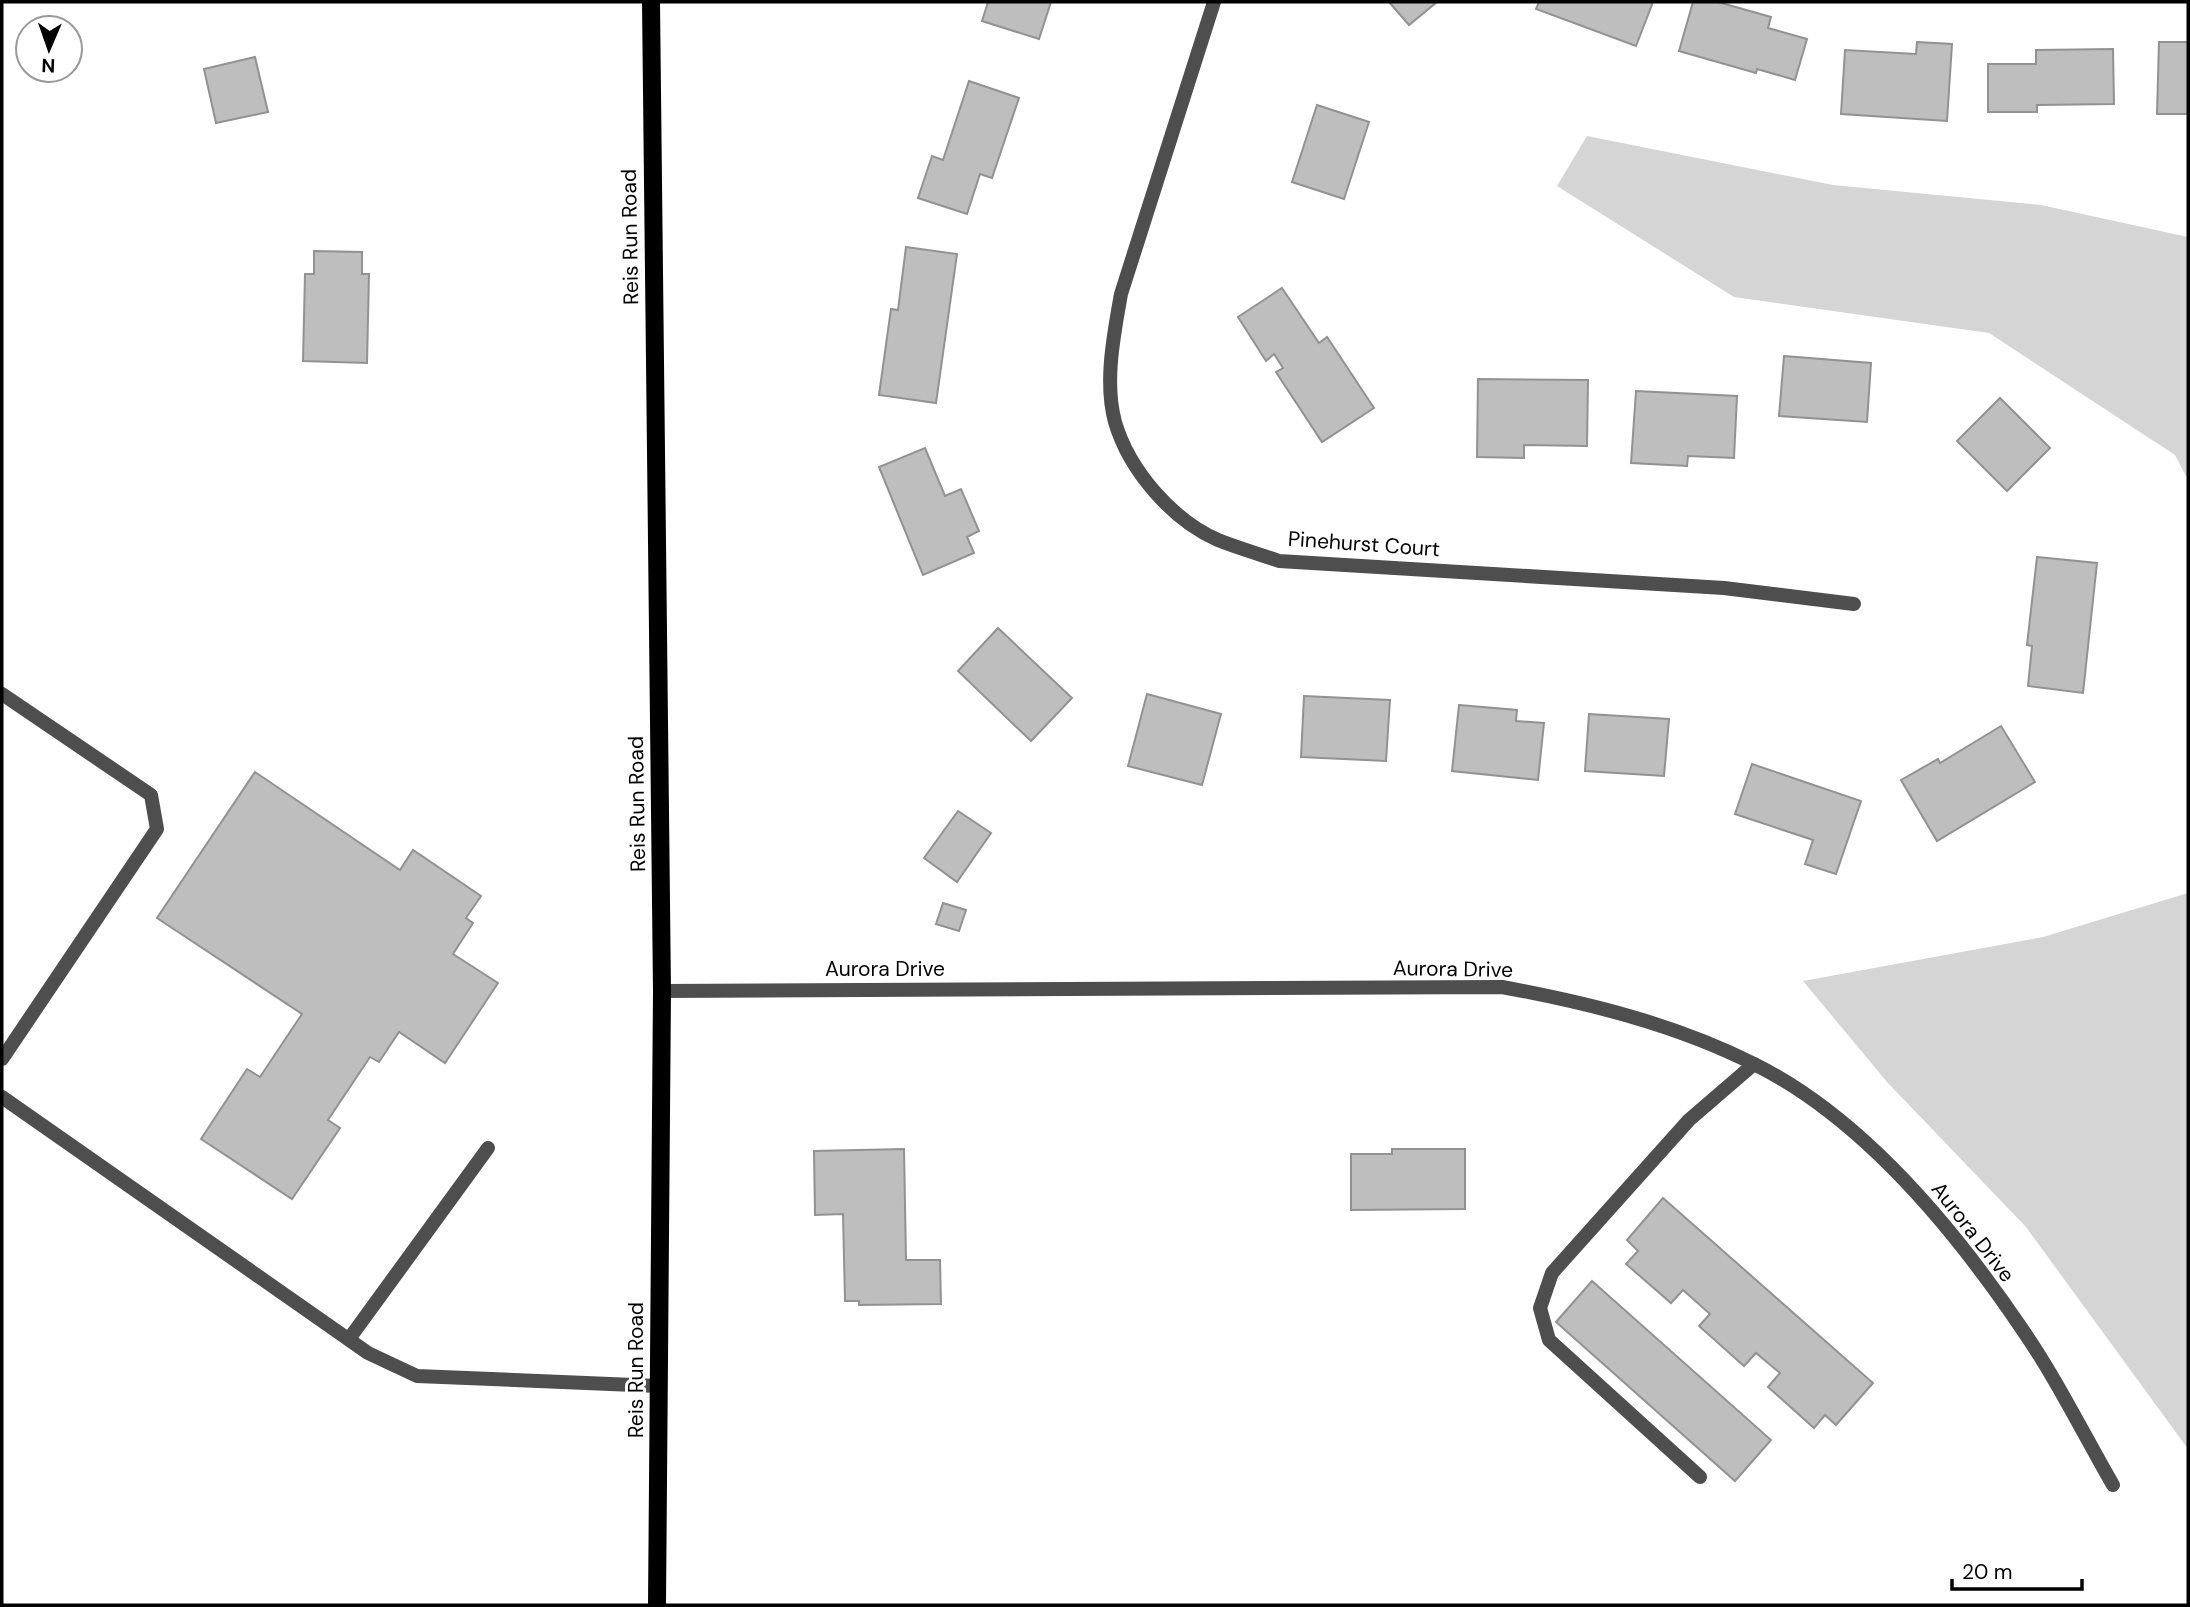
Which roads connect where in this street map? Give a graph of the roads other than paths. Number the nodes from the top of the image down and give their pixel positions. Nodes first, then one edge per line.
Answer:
1 (650, 2) edge
2 (1214, 2) edge
3 (1854, 604) dead end
4 (2, 694) edge
5 (662, 991) junction
6 (2, 1059) edge
7 (1754, 1064) junction
8 (2, 1097) edge
9 (488, 1148) dead end
10 (349, 1339) junction
11 (658, 1386) junction
12 (1700, 1477) dead end
13 (2112, 1485) dead end
14 (657, 1605) edge

1 - 5 main road, Reis Run Road
2 - 3 street, Pinehurst Court
4 - 6 street
5 - 7 street, Aurora Drive
5 - 11 main road, Reis Run Road
7 - 12 street
7 - 13 street, Aurora Drive
8 - 10 street
9 - 10 street
10 - 11 street
11 - 14 main road, Reis Run Road

